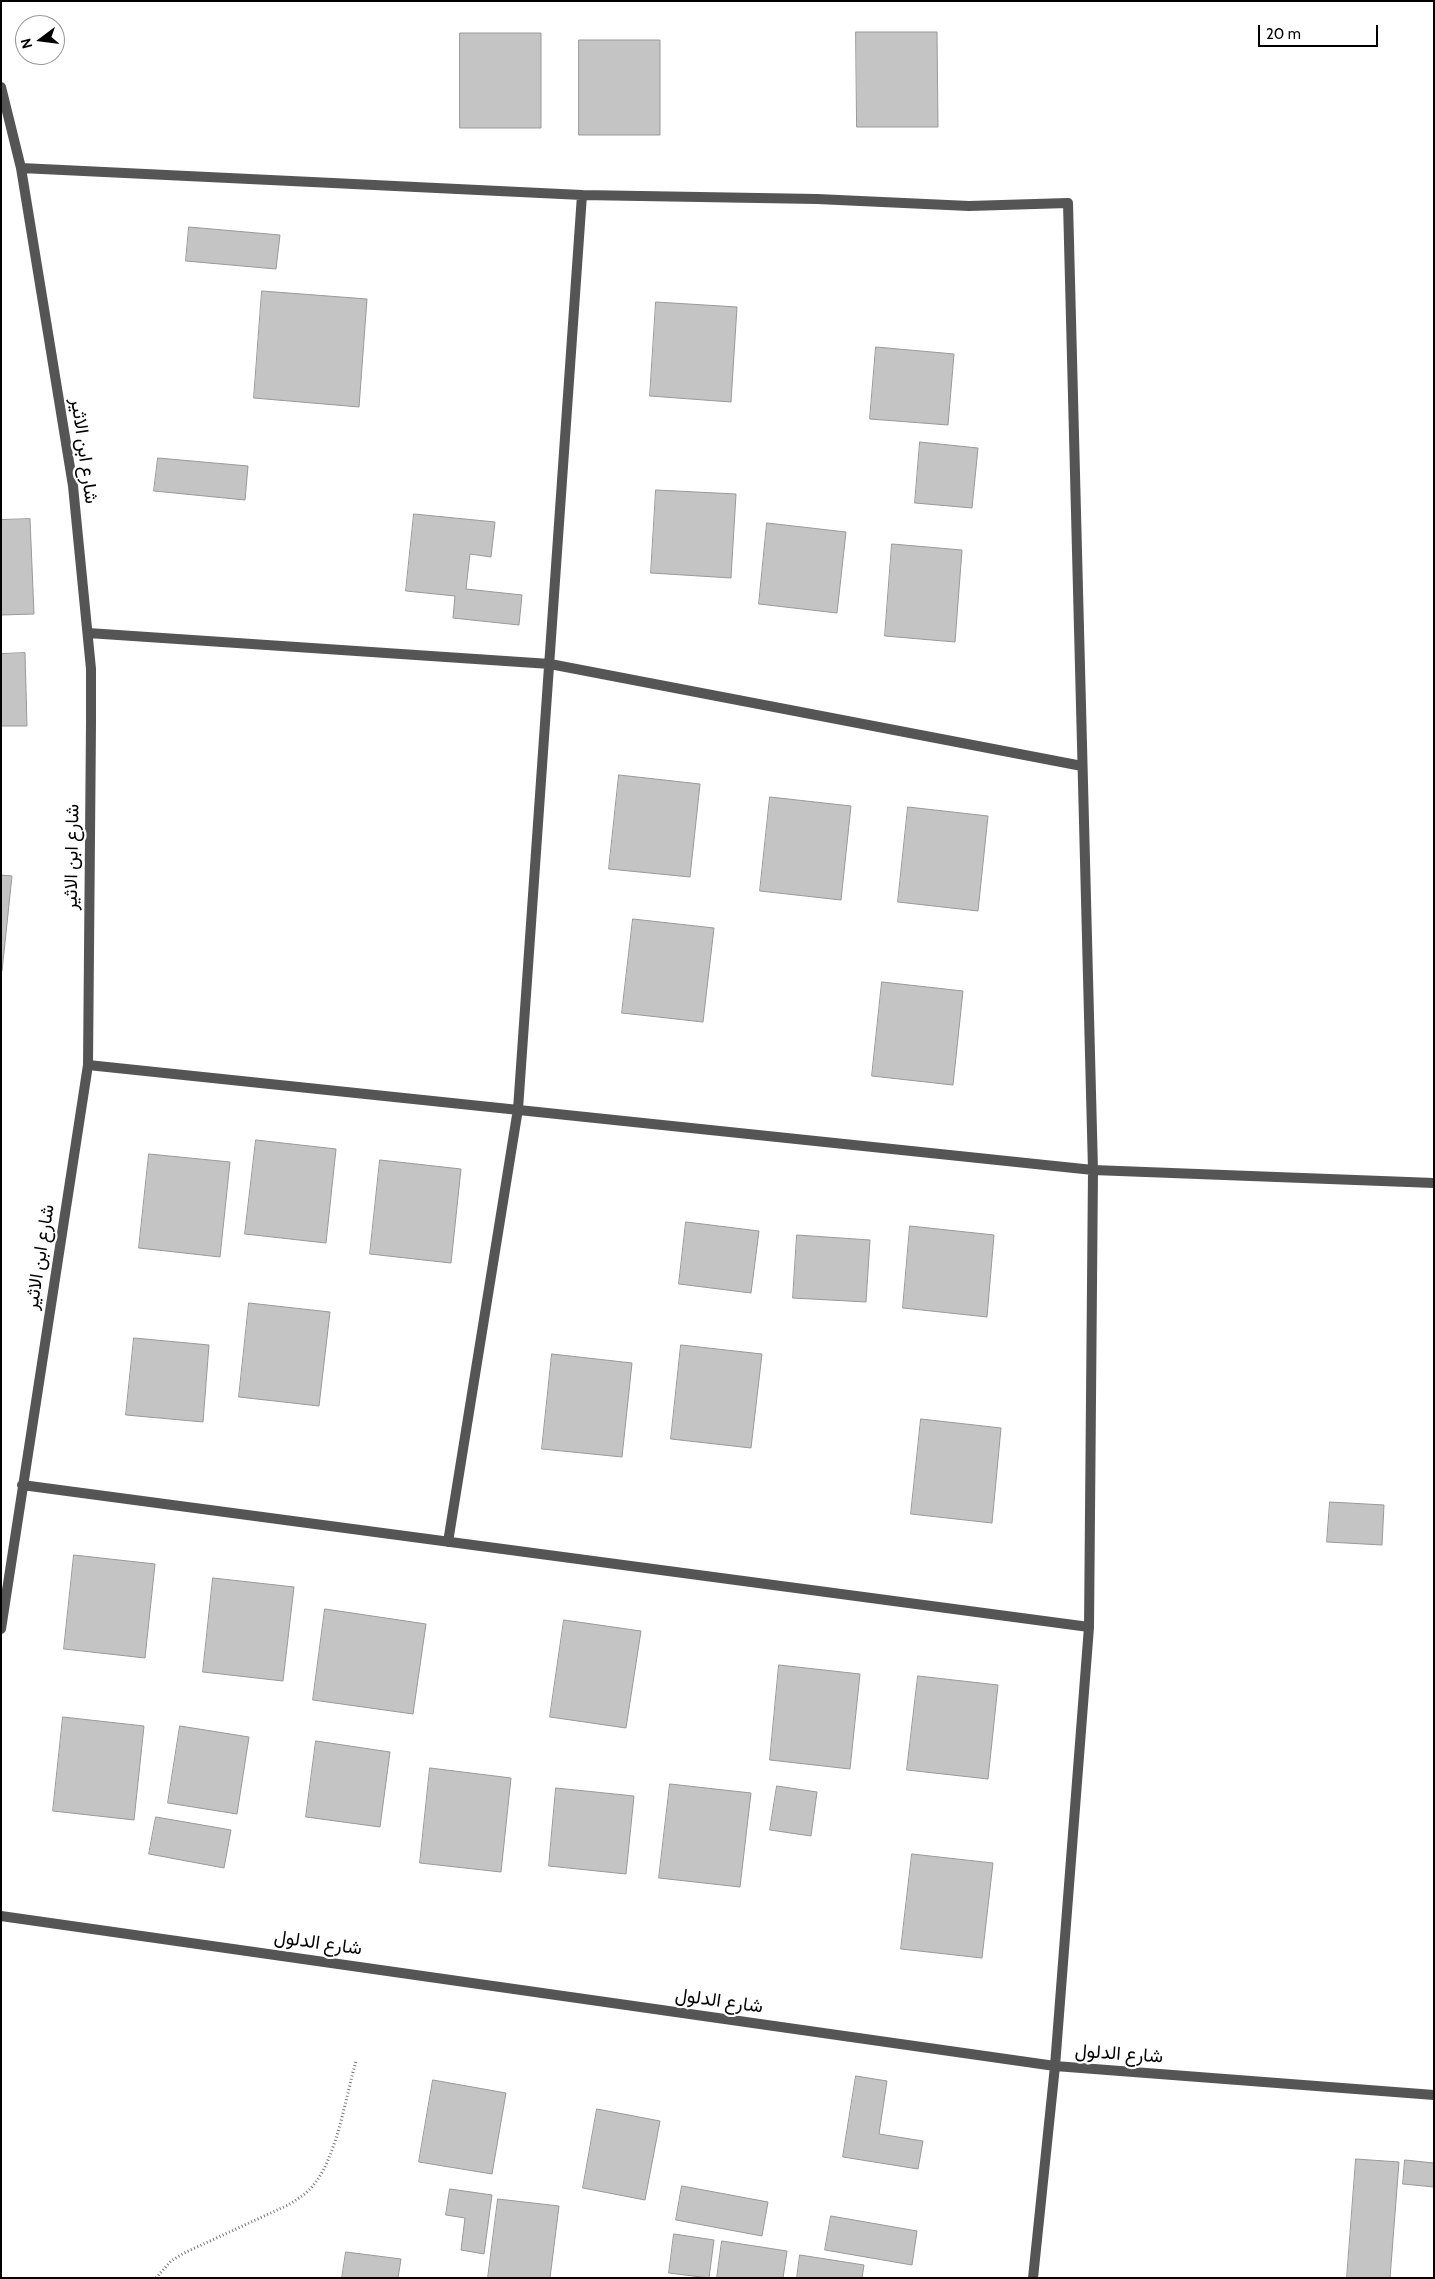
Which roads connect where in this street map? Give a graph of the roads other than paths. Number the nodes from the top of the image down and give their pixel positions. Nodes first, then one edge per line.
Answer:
1 (1, 87) edge
2 (21, 168) junction
3 (582, 195) junction
4 (88, 634) junction
5 (550, 664) junction
6 (1082, 766) junction
7 (88, 1065) junction
8 (518, 1110) junction
9 (1093, 1170) junction
10 (1434, 1183) edge
11 (22, 1485) junction
12 (448, 1542) junction
13 (1088, 1627) junction
14 (1, 1629) edge
15 (1, 1916) edge
16 (1055, 2066) junction
17 (1434, 2095) edge
18 (1033, 2278) edge

1 - 2 street, شارع ابن الاثير
2 - 3 street
2 - 4 street, شارع ابن الاثير
3 - 5 street
3 - 6 street
4 - 5 street
4 - 7 street, شارع ابن الاثير
5 - 6 street
5 - 8 street
6 - 9 street
7 - 8 street
7 - 11 street, شارع ابن الاثير
8 - 9 street
8 - 12 street
9 - 10 street
9 - 13 street
11 - 12 street
11 - 14 street, شارع ابن الاثير
12 - 13 street
13 - 16 street
15 - 16 street, شارع الدلول
16 - 17 street, شارع الدلول
16 - 18 street

